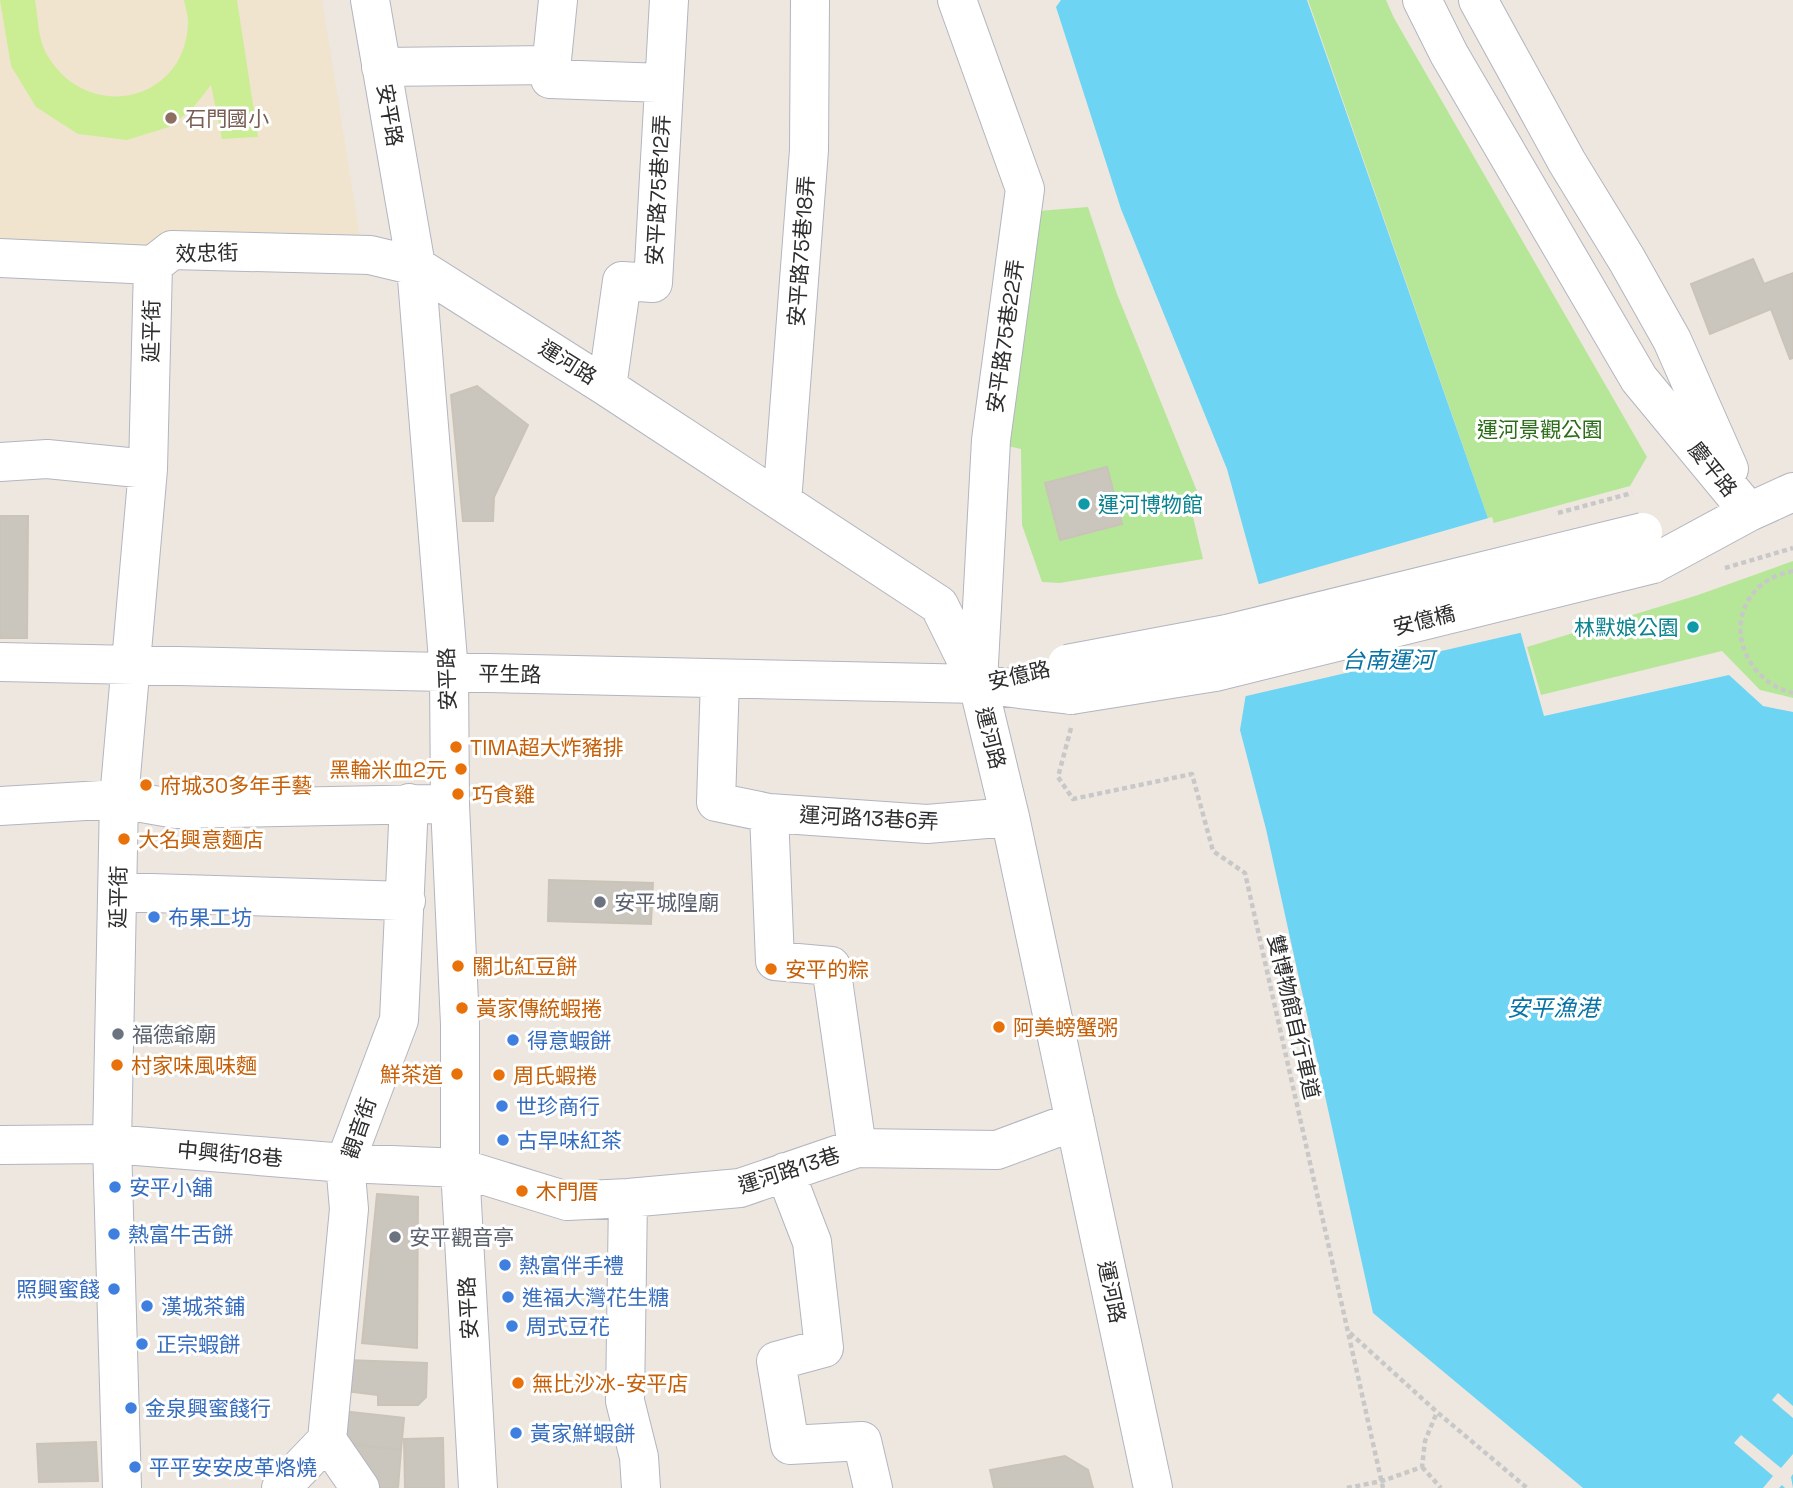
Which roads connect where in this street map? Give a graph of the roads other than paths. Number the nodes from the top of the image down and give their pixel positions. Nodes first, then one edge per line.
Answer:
1 (370, 0) edge
2 (558, 0) edge
3 (669, 0) edge
4 (810, 0) edge
5 (957, 0) edge
6 (1422, 0) edge
7 (1478, 0) edge
8 (552, 65) junction
9 (381, 67) junction
10 (663, 83) junction
11 (0, 258) edge
12 (153, 265) junction
13 (416, 266) junction
14 (607, 387) junction
15 (0, 462) edge
16 (148, 469) junction
17 (1793, 492) edge
18 (782, 502) junction
19 (1749, 512) junction
20 (0, 662) edge
21 (130, 666) junction
22 (449, 672) junction
23 (720, 678) junction
24 (978, 684) junction
25 (1071, 692) joint
26 (119, 799) junction
27 (409, 803) junction
28 (450, 805) junction
29 (0, 806) edge
30 (769, 813) junction
31 (1010, 817) junction
32 (119, 892) junction
33 (406, 901) junction
34 (399, 1020) junction
35 (460, 1024) junction
36 (1075, 1121) junction
37 (112, 1144) junction
38 (0, 1145) edge
39 (857, 1148) junction
40 (345, 1163) junction
41 (460, 1168) junction
42 (785, 1172) junction
43 (628, 1198) junction
44 (327, 1440) junction
45 (122, 1488) edge
46 (281, 1488) edge
47 (360, 1488) edge
48 (478, 1488) edge
49 (641, 1488) edge
50 (873, 1488) edge
51 (1153, 1488) edge

1 - 9 street, 安平路
2 - 8 street
3 - 10 street, 安平路75巷12弄
4 - 18 street, 安平路75巷18弄
5 - 24 street, 安平路75巷22弄
6 - 19 street, 慶平路
7 - 19 street, 慶平路
8 - 9 street
8 - 10 street
9 - 13 street, 安平路
10 - 14 street, 安平路75巷12弄
11 - 12 street, 效忠街
12 - 13 street, 效忠街
12 - 16 street, 延平街
13 - 14 street, 運河路
13 - 22 street, 安平路
14 - 18 street, 運河路
15 - 16 street
16 - 21 street, 延平街
17 - 19 street
18 - 24 street, 運河路
19 - 25 street, 安億橋, bridge
20 - 21 street, 平生路
21 - 22 street, 平生路
21 - 26 street, 延平街
22 - 23 street, 平生路
22 - 28 street, 安平路
23 - 24 street, 平生路
23 - 30 street, 運河路13巷6弄
24 - 25 street, 安億路
24 - 31 street, 運河路
26 - 27 street
26 - 29 street
26 - 32 street, 延平街
27 - 28 street
27 - 33 street, 觀音街
28 - 35 street, 安平路
30 - 31 street, 運河路13巷6弄
30 - 39 street, 運河路13巷6弄
31 - 36 street, 運河路
32 - 33 street
32 - 37 street, 延平街
33 - 34 street, 觀音街
34 - 35 street
34 - 40 street, 觀音街
35 - 41 street, 安平路
36 - 39 street, 運河路13巷
36 - 51 street, 運河路
37 - 38 street, 中興街18巷
37 - 40 street, 中興街18巷
37 - 45 street, 延平街
39 - 42 street, 運河路13巷
40 - 41 street, 中興街18巷
40 - 44 street, 觀音街
41 - 43 street, 運河路13巷
41 - 48 street, 安平路
42 - 43 street, 運河路13巷
42 - 50 street
43 - 49 street
44 - 46 street
44 - 47 street

